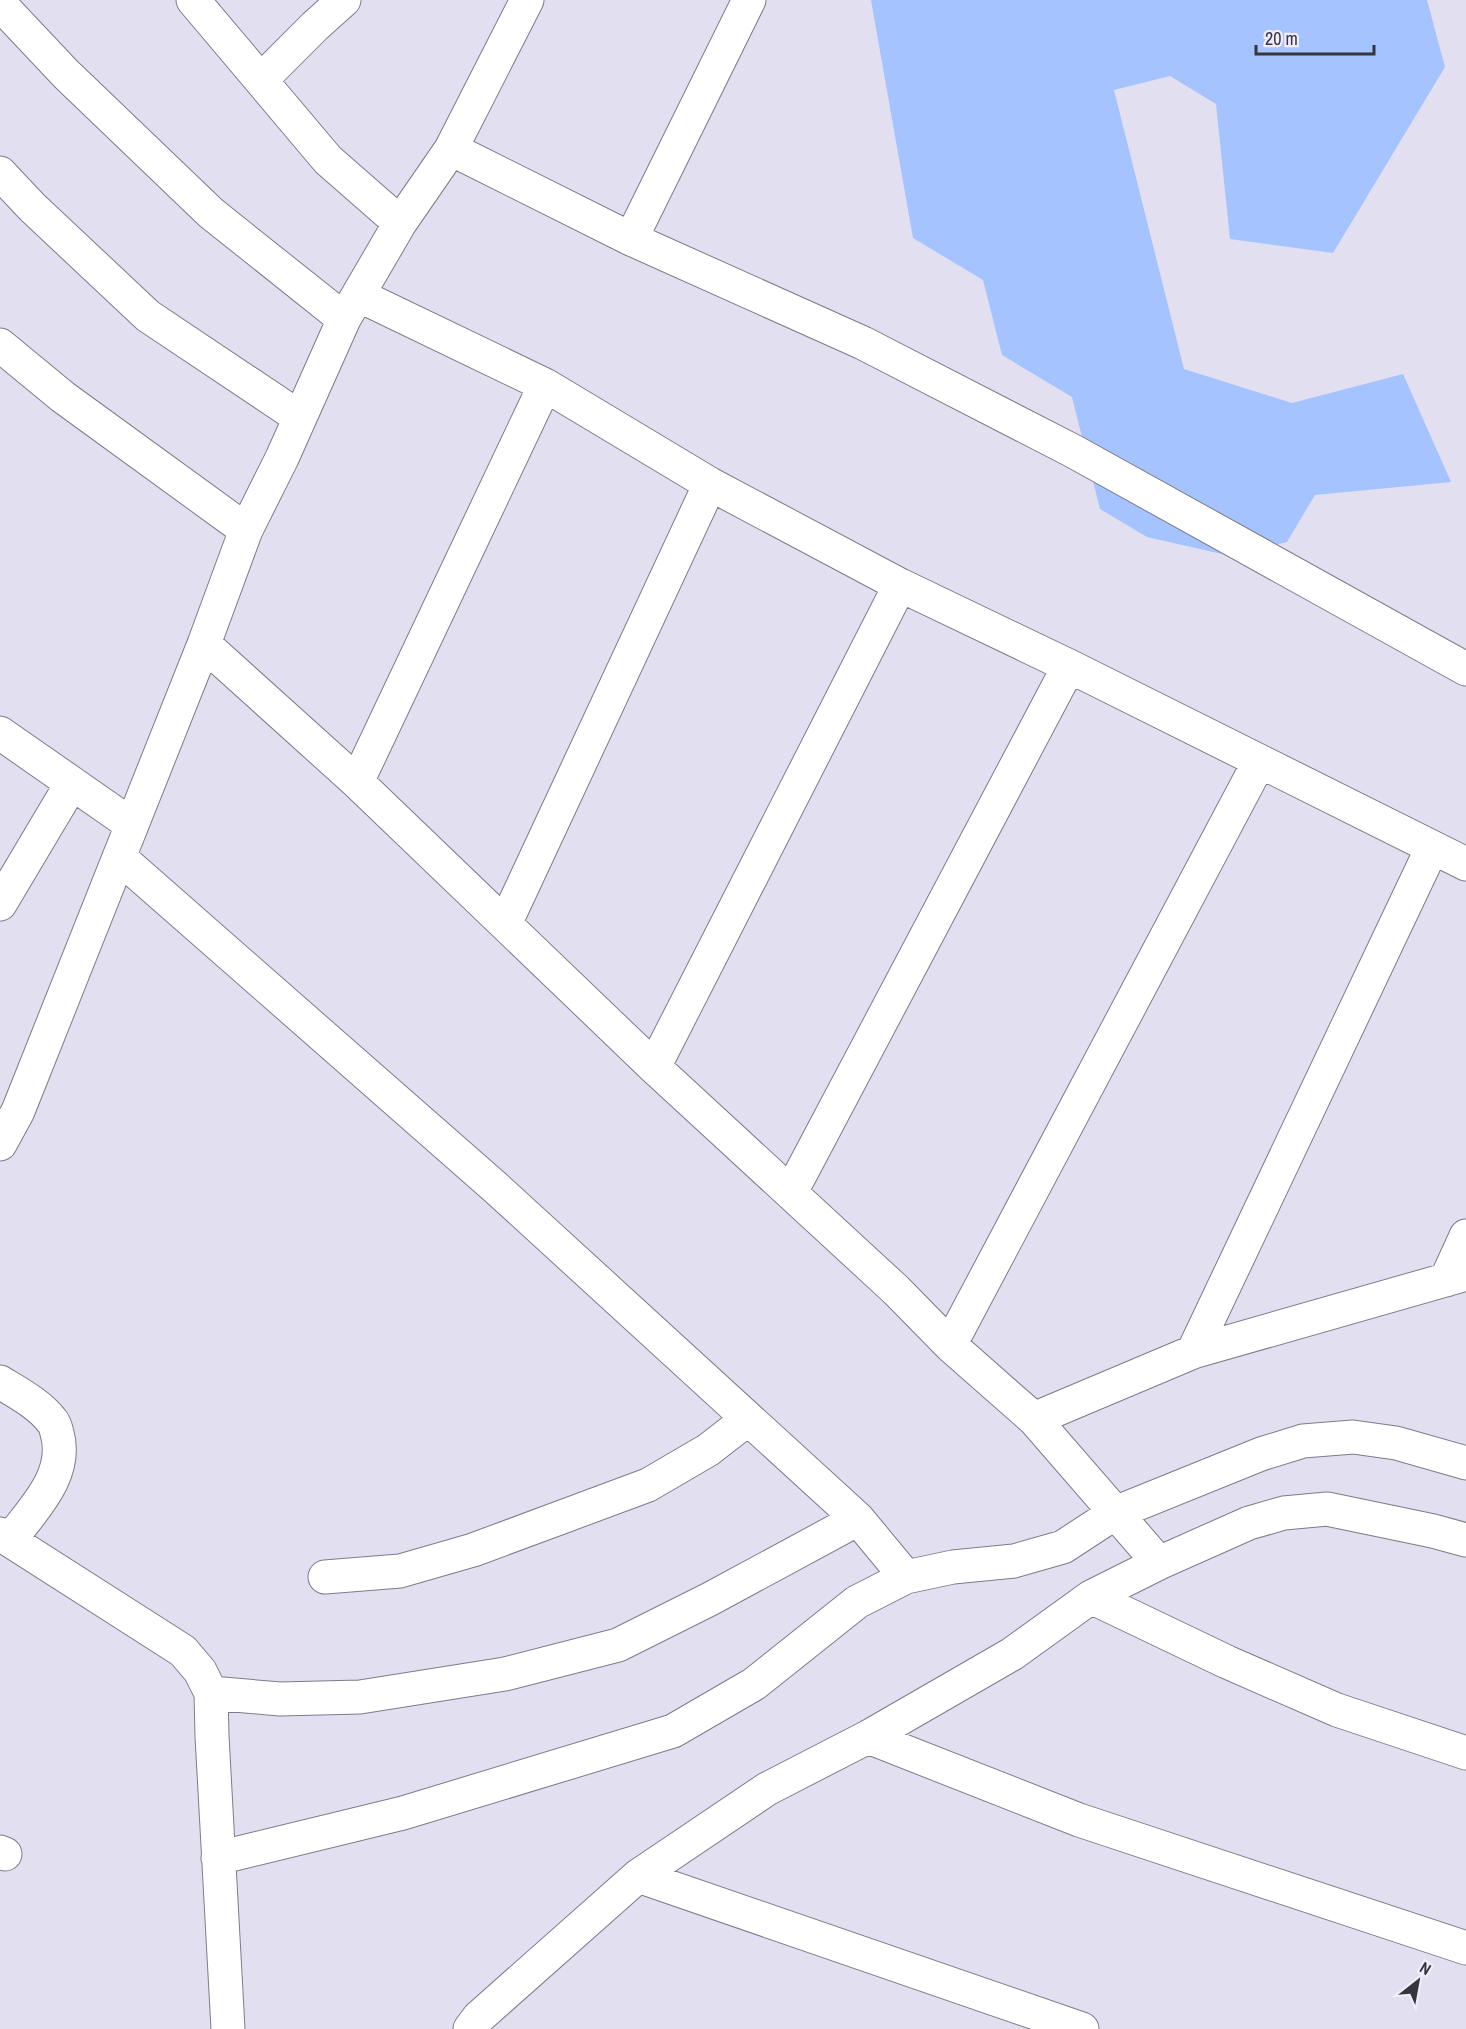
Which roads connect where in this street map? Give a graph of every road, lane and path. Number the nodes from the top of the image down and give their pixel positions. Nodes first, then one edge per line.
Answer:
1 (193, 0) edge
2 (344, 0) edge
3 (527, 0) edge
4 (749, 0) edge
5 (0, 4) edge
6 (261, 80) junction
7 (451, 149) junction
8 (0, 173) edge
9 (400, 223) junction
10 (631, 239) junction
11 (351, 307) junction
12 (0, 345) edge
13 (545, 385) junction
14 (299, 417) junction
15 (710, 484) junction
16 (246, 531) junction
17 (900, 585) junction
18 (204, 644) junction
19 (1069, 666) junction
20 (1466, 669) edge
21 (0, 733) edge
22 (1259, 762) junction
23 (357, 782) junction
24 (72, 783) junction
25 (132, 825) junction
26 (1432, 848) junction
27 (119, 857) junction
28 (1466, 864) edge
29 (0, 904) edge
30 (505, 924) junction
31 (654, 1067) junction
32 (0, 1144) edge
33 (791, 1192) junction
34 (1466, 1236) edge
35 (1456, 1277) edge
36 (950, 1345) junction
37 (1193, 1352) junction
38 (0, 1382) edge
39 (748, 1419) junction
40 (1034, 1419) junction
41 (1466, 1463) edge
42 (1114, 1513) junction
43 (858, 1519) junction
44 (5, 1537) edge
45 (1466, 1540) edge
46 (1159, 1563) junction
47 (325, 1577) dead end
48 (906, 1577) junction
49 (1091, 1597) junction
50 (211, 1694) junction
51 (868, 1737) junction
52 (1466, 1753) edge
53 (218, 1858) junction
54 (638, 1876) junction
55 (1466, 1948) edge
56 (228, 2029) edge
57 (470, 2029) edge
58 (1082, 2029) edge

1 - 6 street
2 - 6 street
3 - 7 street
4 - 10 street
5 - 11 street
6 - 9 street
7 - 9 street
7 - 10 street
8 - 14 street
9 - 11 street
10 - 20 street
11 - 13 street
11 - 14 street
12 - 16 street
13 - 15 street
13 - 23 street
14 - 16 street
15 - 17 street
15 - 30 street
16 - 18 street
17 - 19 street
17 - 31 street
18 - 23 street
18 - 25 street
19 - 22 street
19 - 33 street
21 - 24 street
22 - 26 street
22 - 36 street
23 - 30 street
24 - 25 street
24 - 29 street
25 - 27 street
26 - 28 street
26 - 37 street
27 - 32 street
27 - 39 street
30 - 31 street
31 - 33 street
33 - 36 street
34 - 35 street
35 - 37 street
36 - 40 street
37 - 40 street
38 - 44 street
39 - 43 street
39 - 47 street
40 - 42 street
41 - 42 street
42 - 46 street
42 - 48 street
43 - 48 street
43 - 50 street
44 - 50 street
45 - 46 street
46 - 49 street
48 - 53 street
49 - 51 street
49 - 52 street
50 - 53 street
51 - 54 street
51 - 55 street
53 - 56 street
54 - 57 street
54 - 58 street

